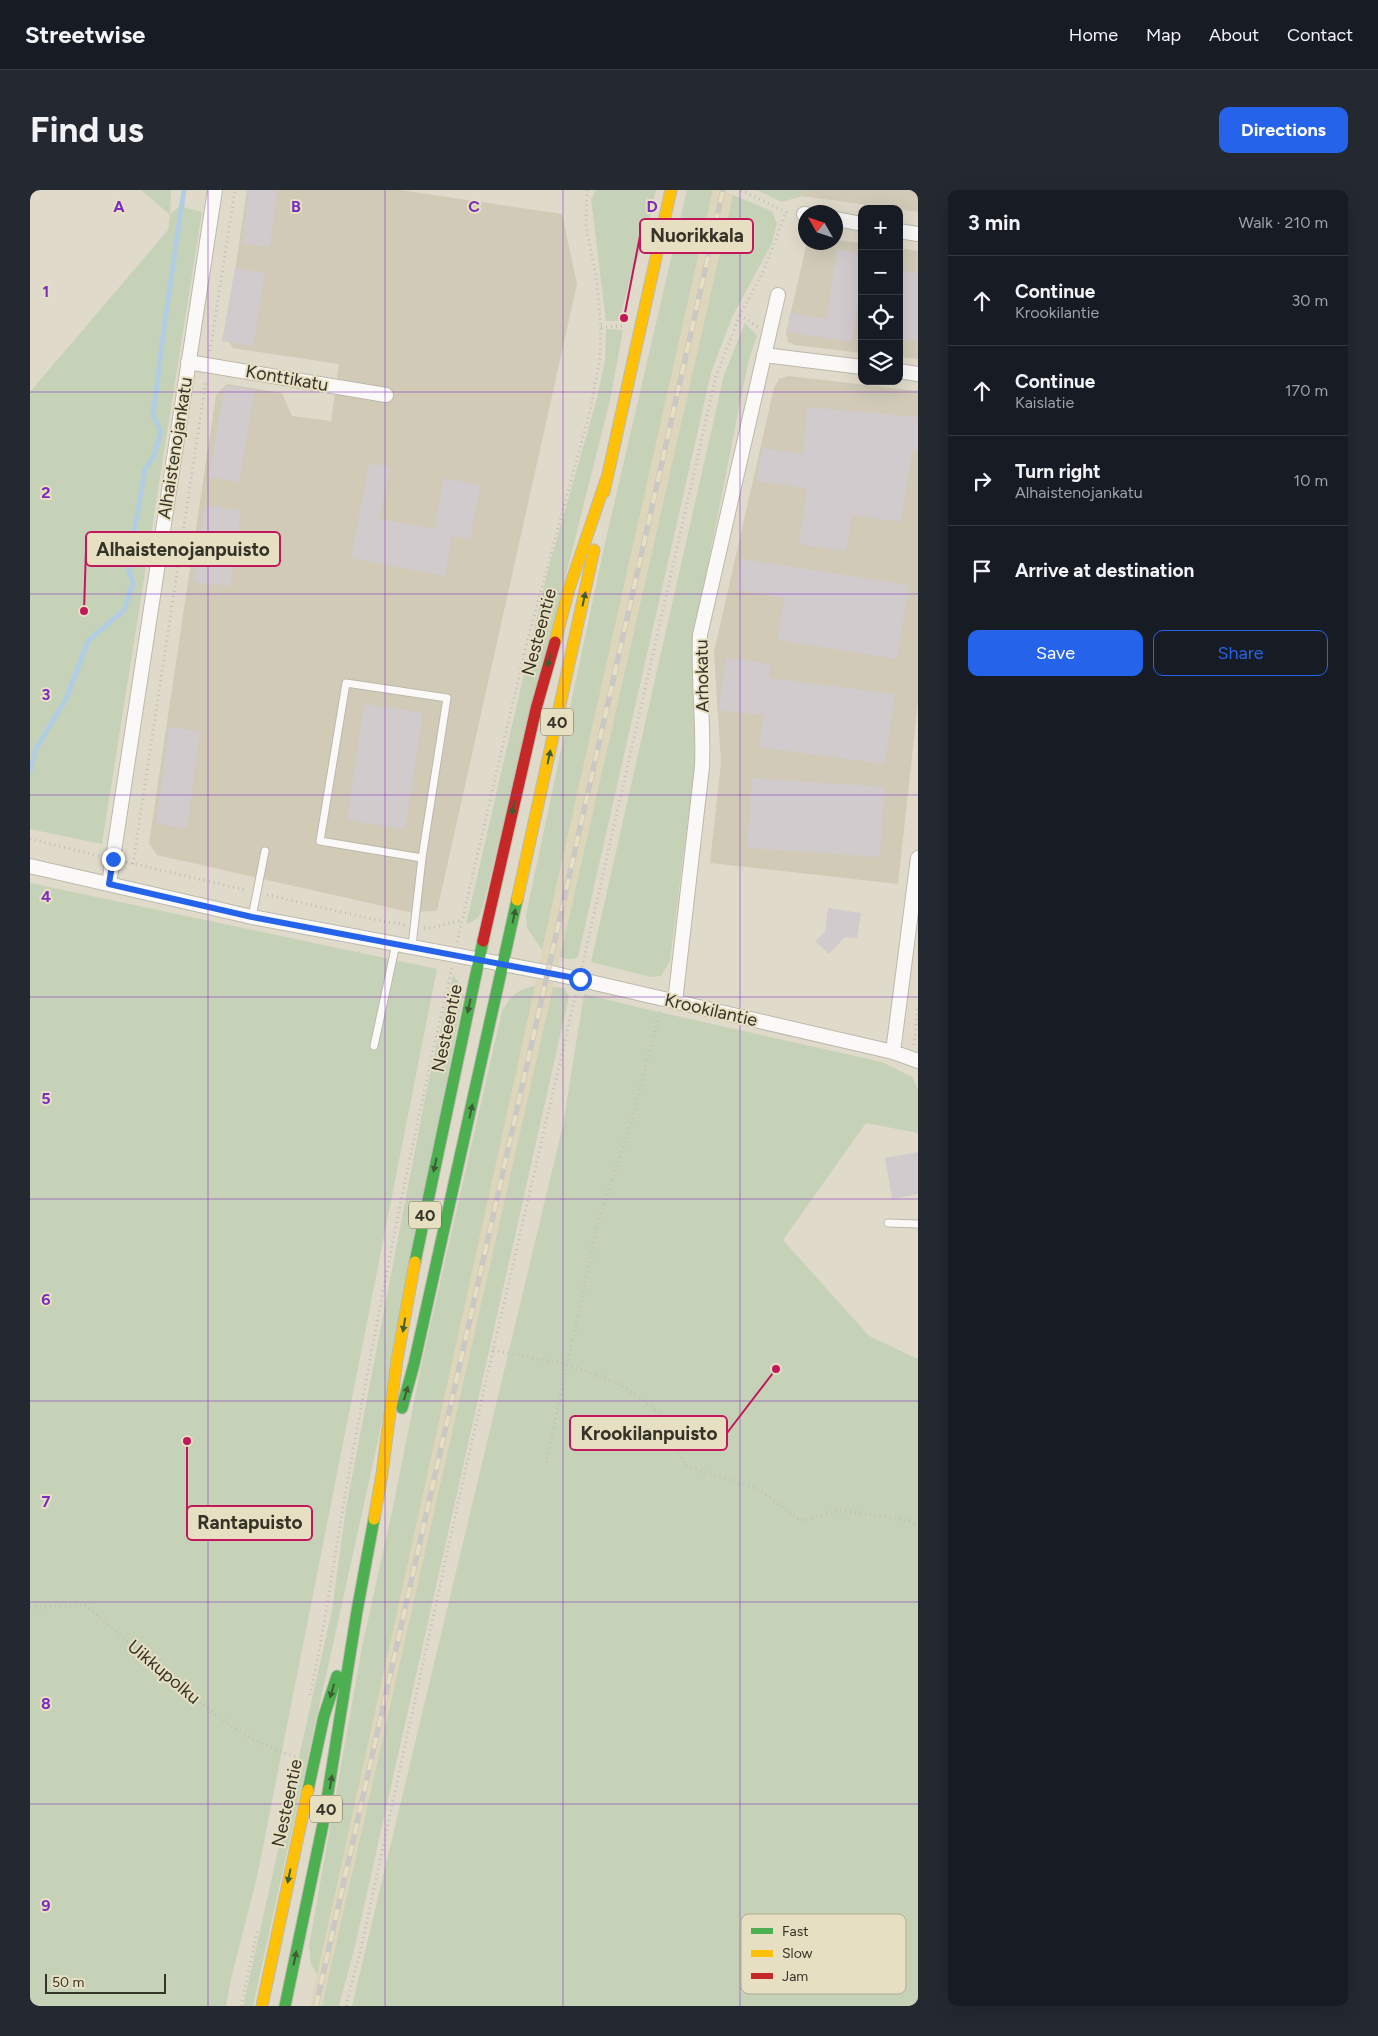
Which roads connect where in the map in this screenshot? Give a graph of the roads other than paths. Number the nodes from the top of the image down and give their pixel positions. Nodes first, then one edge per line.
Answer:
1 (215, 190) edge
2 (671, 190) edge
3 (843, 220) edge
4 (858, 223) edge
5 (903, 232) edge
6 (918, 234) edge
7 (778, 295) dead end
8 (764, 355) junction
9 (188, 362) junction
10 (858, 367) edge
11 (903, 372) edge
12 (918, 374) edge
13 (386, 395) dead end
14 (606, 480) junction
15 (265, 851) dead end
16 (422, 858) junction
17 (918, 858) edge
18 (30, 866) edge
19 (917, 883) edge
20 (109, 884) junction
21 (252, 917) junction
22 (396, 944) junction
23 (412, 946) junction
24 (479, 959) junction
25 (504, 964) junction
26 (669, 1000) junction
27 (374, 1046) dead end
28 (893, 1052) junction
29 (917, 1062) edge
30 (888, 1223) dead end
31 (918, 1224) edge
32 (382, 1474) junction
33 (357, 1611) junction
34 (262, 2006) edge
35 (285, 2006) edge

1 - 9 street, Alhaistenojankatu
2 - 14 main road, Nesteentie / 40
3 - 4 street
5 - 6 street
7 - 8 street, Arhokatu
8 - 10 street
8 - 26 street, Arhokatu
9 - 13 street, Konttikatu
9 - 20 street, Alhaistenojankatu
11 - 12 street
14 -> 24 main road, Nesteentie / 40
25 -> 14 main road, Nesteentie / 40
15 - 21 lane
16 - 16 lane
16 - 23 lane
17 - 19 street
18 - 20 street, Krookilantie
19 - 28 street
20 - 21 street, Krookilantie
21 - 22 street, Krookilantie
22 - 23 street, Krookilantie
22 - 27 lane
23 - 24 street, Krookilantie
24 - 25 street, Krookilantie
24 -> 32 main road, Nesteentie / 40
25 - 26 street, Krookilantie
32 -> 25 main road, Nesteentie / 40
26 - 28 street, Krookilantie
28 - 29 street, Krookilantie
30 - 31 lane
32 - 33 main road, Nesteentie / 40
33 -> 34 main road, Nesteentie / 40
35 -> 33 main road, Nesteentie / 40

